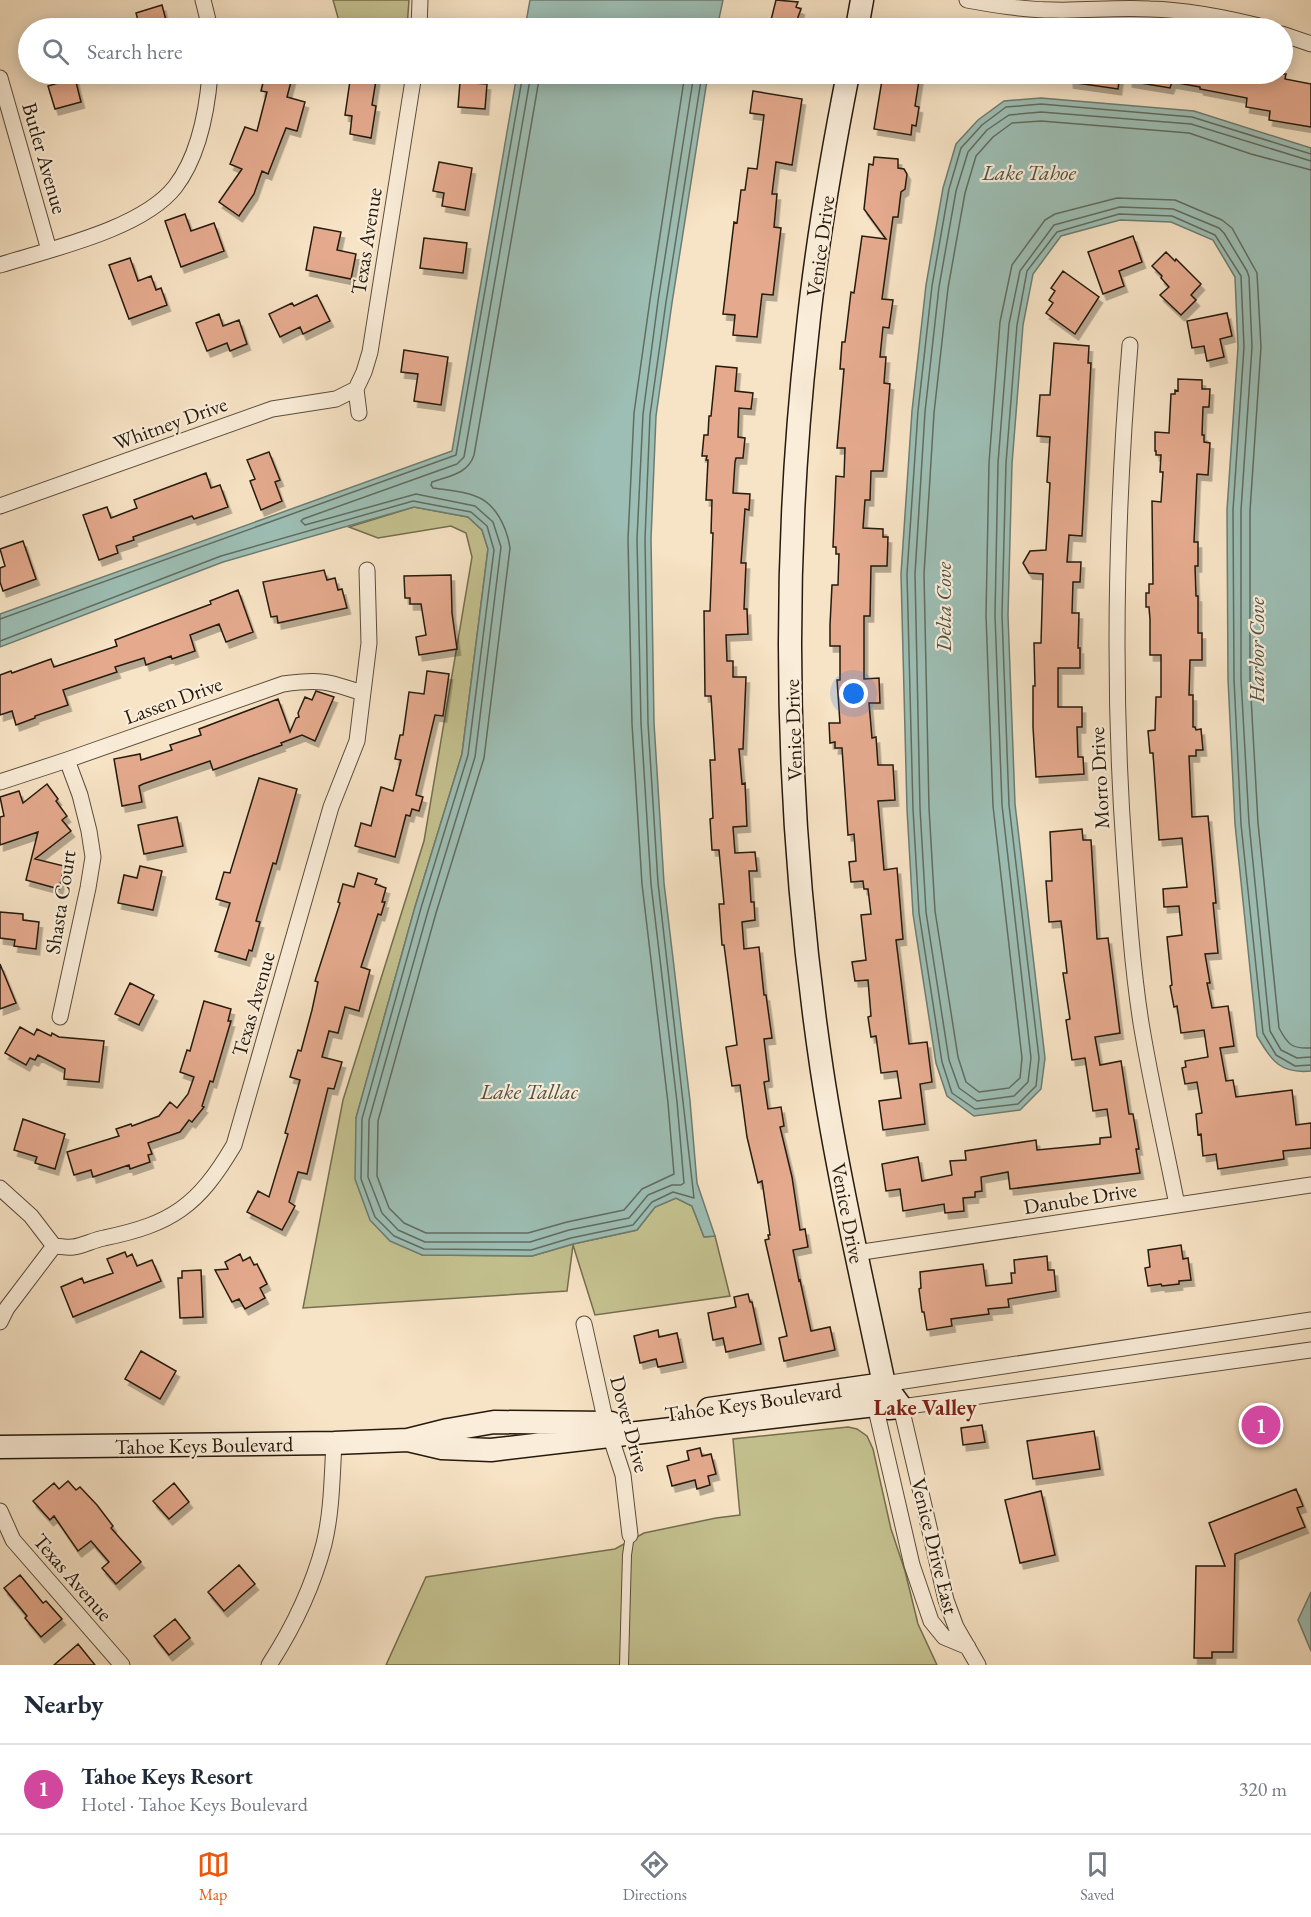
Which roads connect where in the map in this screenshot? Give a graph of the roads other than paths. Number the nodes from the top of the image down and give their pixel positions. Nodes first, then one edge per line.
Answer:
1 (204, 0) edge
2 (420, 0) edge
3 (862, 0) edge
4 (967, 0) edge
5 (208, 18) edge
6 (419, 18) edge
7 (859, 18) edge
8 (1229, 18) edge
9 (1293, 38) edge
10 (1311, 44) edge
11 (0, 78) edge
12 (209, 84) edge
13 (412, 84) edge
14 (846, 84) edge
15 (49, 250) junction
16 (0, 265) edge
17 (1130, 345) dead end
18 (356, 389) junction
19 (359, 413) dead end
20 (0, 506) edge
21 (367, 570) dead end
22 (362, 693) junction
23 (67, 760) junction
24 (0, 782) edge
25 (60, 1017) dead end
26 (1311, 1185) edge
27 (0, 1188) edge
28 (1177, 1205) junction
29 (54, 1246) junction
30 (856, 1253) junction
31 (1311, 1320) edge
32 (0, 1322) edge
33 (584, 1324) dead end
34 (1311, 1350) edge
35 (884, 1384) junction
36 (874, 1405) junction
37 (901, 1407) junction
38 (609, 1429) junction
39 (334, 1443) junction
40 (0, 1448) edge
41 (0, 1511) edge
42 (630, 1535) joint
43 (968, 1647) junction
44 (122, 1665) edge
45 (269, 1665) edge
46 (624, 1665) edge
47 (978, 1665) edge

1 - 5 street
2 - 6 street
3 - 7 street
4 - 8 street
9 - 10 street
11 - 15 street, Butler Avenue
12 - 15 street
13 - 18 street, Texas Avenue
14 - 30 street, Venice Drive
15 - 16 street
17 - 28 street, Morro Drive
18 - 19 street, Texas Avenue
18 - 20 street, Whitney Drive
21 - 22 street, Texas Avenue
22 - 23 street, Lassen Drive
22 - 29 street, Texas Avenue
23 - 24 street, Lassen Drive
23 - 25 street, Shasta Court
26 - 28 street, Danube Drive
27 - 29 street
28 - 30 street, Danube Drive
29 - 32 street
30 - 35 street, Venice Drive
31 - 35 street, Tahoe Keys Boulevard
33 - 38 street, Dover Drive
34 - 37 street, Tahoe Keys Boulevard
35 - 36 street
35 - 37 street, Venice Drive East
35 - 38 street, Tahoe Keys Boulevard
36 - 37 street, Tahoe Keys Boulevard
36 - 38 street, Tahoe Keys Boulevard
36 - 43 street, Venice Drive East
37 - 43 street, Venice Drive East
38 - 39 street, Tahoe Keys Boulevard
38 - 42 street, Dover Drive
39 - 40 street, Tahoe Keys Boulevard
39 - 45 street
41 - 44 street, Texas Avenue
42 - 46 lane
43 - 47 street

